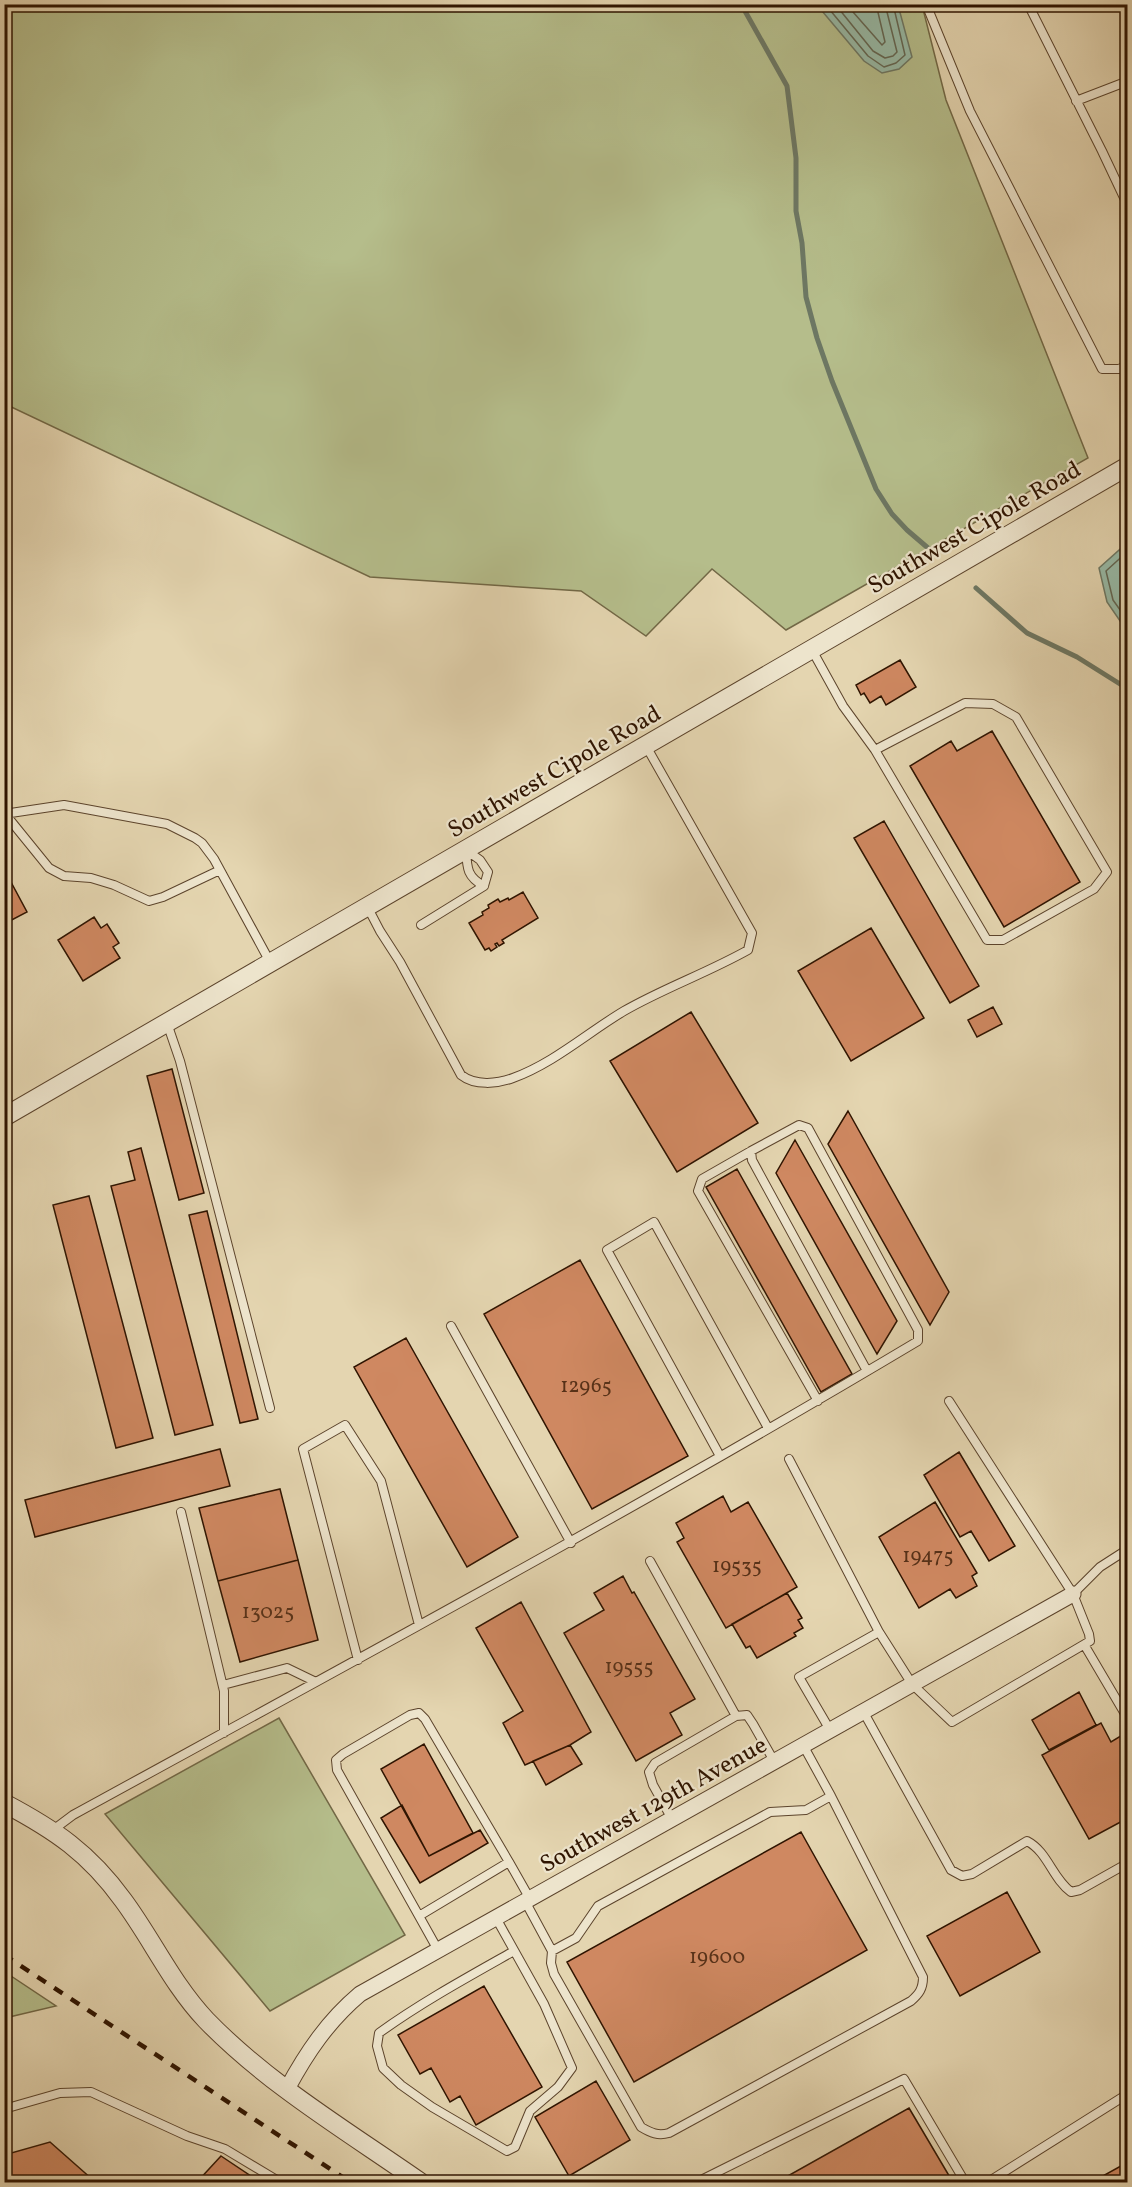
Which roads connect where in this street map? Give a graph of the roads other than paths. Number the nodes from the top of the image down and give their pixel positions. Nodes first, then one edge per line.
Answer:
1 (926, 4) edge
2 (1028, 4) edge
3 (1128, 81) edge
4 (1076, 101) junction
5 (1128, 206) edge
6 (1128, 365) edge
7 (1128, 466) edge
8 (811, 649) junction
9 (646, 746) junction
10 (875, 750) junction
11 (5, 815) edge
12 (466, 850) junction
13 (220, 870) junction
14 (484, 886) junction
15 (367, 906) junction
16 (421, 925) dead end
17 (270, 962) junction
18 (167, 1023) junction
19 (4, 1117) edge
20 (751, 1151) junction
21 (451, 1326) dead end
22 (867, 1371) junction
23 (818, 1401) junction
24 (949, 1401) dead end
25 (270, 1408) dead end
26 (768, 1428) junction
27 (720, 1456) junction
28 (789, 1459) dead end
29 (181, 1512) dead end
30 (571, 1542) junction
31 (1128, 1549) edge
32 (650, 1561) dead end
33 (1073, 1594) junction
34 (419, 1625) junction
35 (879, 1632) junction
36 (1085, 1646) junction
37 (358, 1660) junction
38 (316, 1682) junction
39 (912, 1684) junction
40 (223, 1685) junction
41 (863, 1711) junction
42 (736, 1716) junction
43 (1128, 1719) edge
44 (830, 1730) junction
45 (224, 1733) junction
46 (803, 1745) junction
47 (774, 1761) junction
48 (831, 1796) junction
49 (4, 1803) edge
50 (672, 1819) junction
51 (52, 1830) junction
52 (509, 1862) junction
53 (1128, 1863) edge
54 (528, 1900) junction
55 (419, 1916) junction
56 (496, 1918) junction
57 (438, 1950) junction
58 (514, 1951) junction
59 (552, 1951) junction
60 (287, 2089) junction
61 (1126, 2095) dead end
62 (4, 2109) edge
63 (280, 2182) edge
64 (420, 2182) edge
65 (697, 2182) edge
66 (965, 2182) edge
67 (988, 2182) edge

1 - 6 lane
2 - 4 lane
3 - 4 lane
4 - 5 lane
7 - 8 street, Southwest Cipole Road
8 - 9 street, Southwest Cipole Road
8 - 10 lane
9 - 12 street, Southwest Cipole Road
9 - 15 lane
10 - 10 lane
11 - 13 lane
11 - 13 lane
12 - 14 lane
12 - 14 lane
12 - 15 street, Southwest Cipole Road
13 - 17 lane
14 - 16 lane
15 - 17 street, Southwest Cipole Road
17 - 18 street, Southwest Cipole Road
18 - 19 street, Southwest Cipole Road
18 - 25 lane
20 - 22 lane
20 - 22 lane
20 - 23 lane
21 - 30 lane
22 - 23 lane
23 - 26 lane
24 - 33 lane
26 - 27 lane
26 - 27 lane
27 - 30 lane
28 - 35 lane
29 - 40 lane
30 - 34 lane
31 - 33 lane
32 - 42 lane
33 - 36 lane
33 - 39 street, Southwest 129th Avenue
34 - 37 lane
34 - 37 lane
35 - 39 lane
35 - 44 lane
36 - 39 lane
36 - 43 lane
37 - 38 lane
38 - 40 lane
38 - 45 lane
39 - 41 street, Southwest 129th Avenue
40 - 45 lane
41 - 44 street, Southwest 129th Avenue
41 - 53 lane
42 - 47 lane
42 - 50 lane
44 - 46 street, Southwest 129th Avenue
45 - 51 lane
46 - 47 street, Southwest 129th Avenue
46 - 48 lane
47 - 50 street, Southwest 129th Avenue
48 - 59 lane
48 - 59 lane
49 - 51 street
50 - 54 street, Southwest 129th Avenue
51 - 60 street
52 - 54 lane
52 - 55 lane
52 - 55 lane
54 - 56 street, Southwest 129th Avenue
54 - 59 lane
55 - 57 lane
56 - 57 street, Southwest 129th Avenue
56 - 58 lane
57 - 60 street, Southwest 129th Avenue
58 - 58 lane
60 - 64 street
61 - 67 lane
62 - 63 lane
65 - 66 lane

